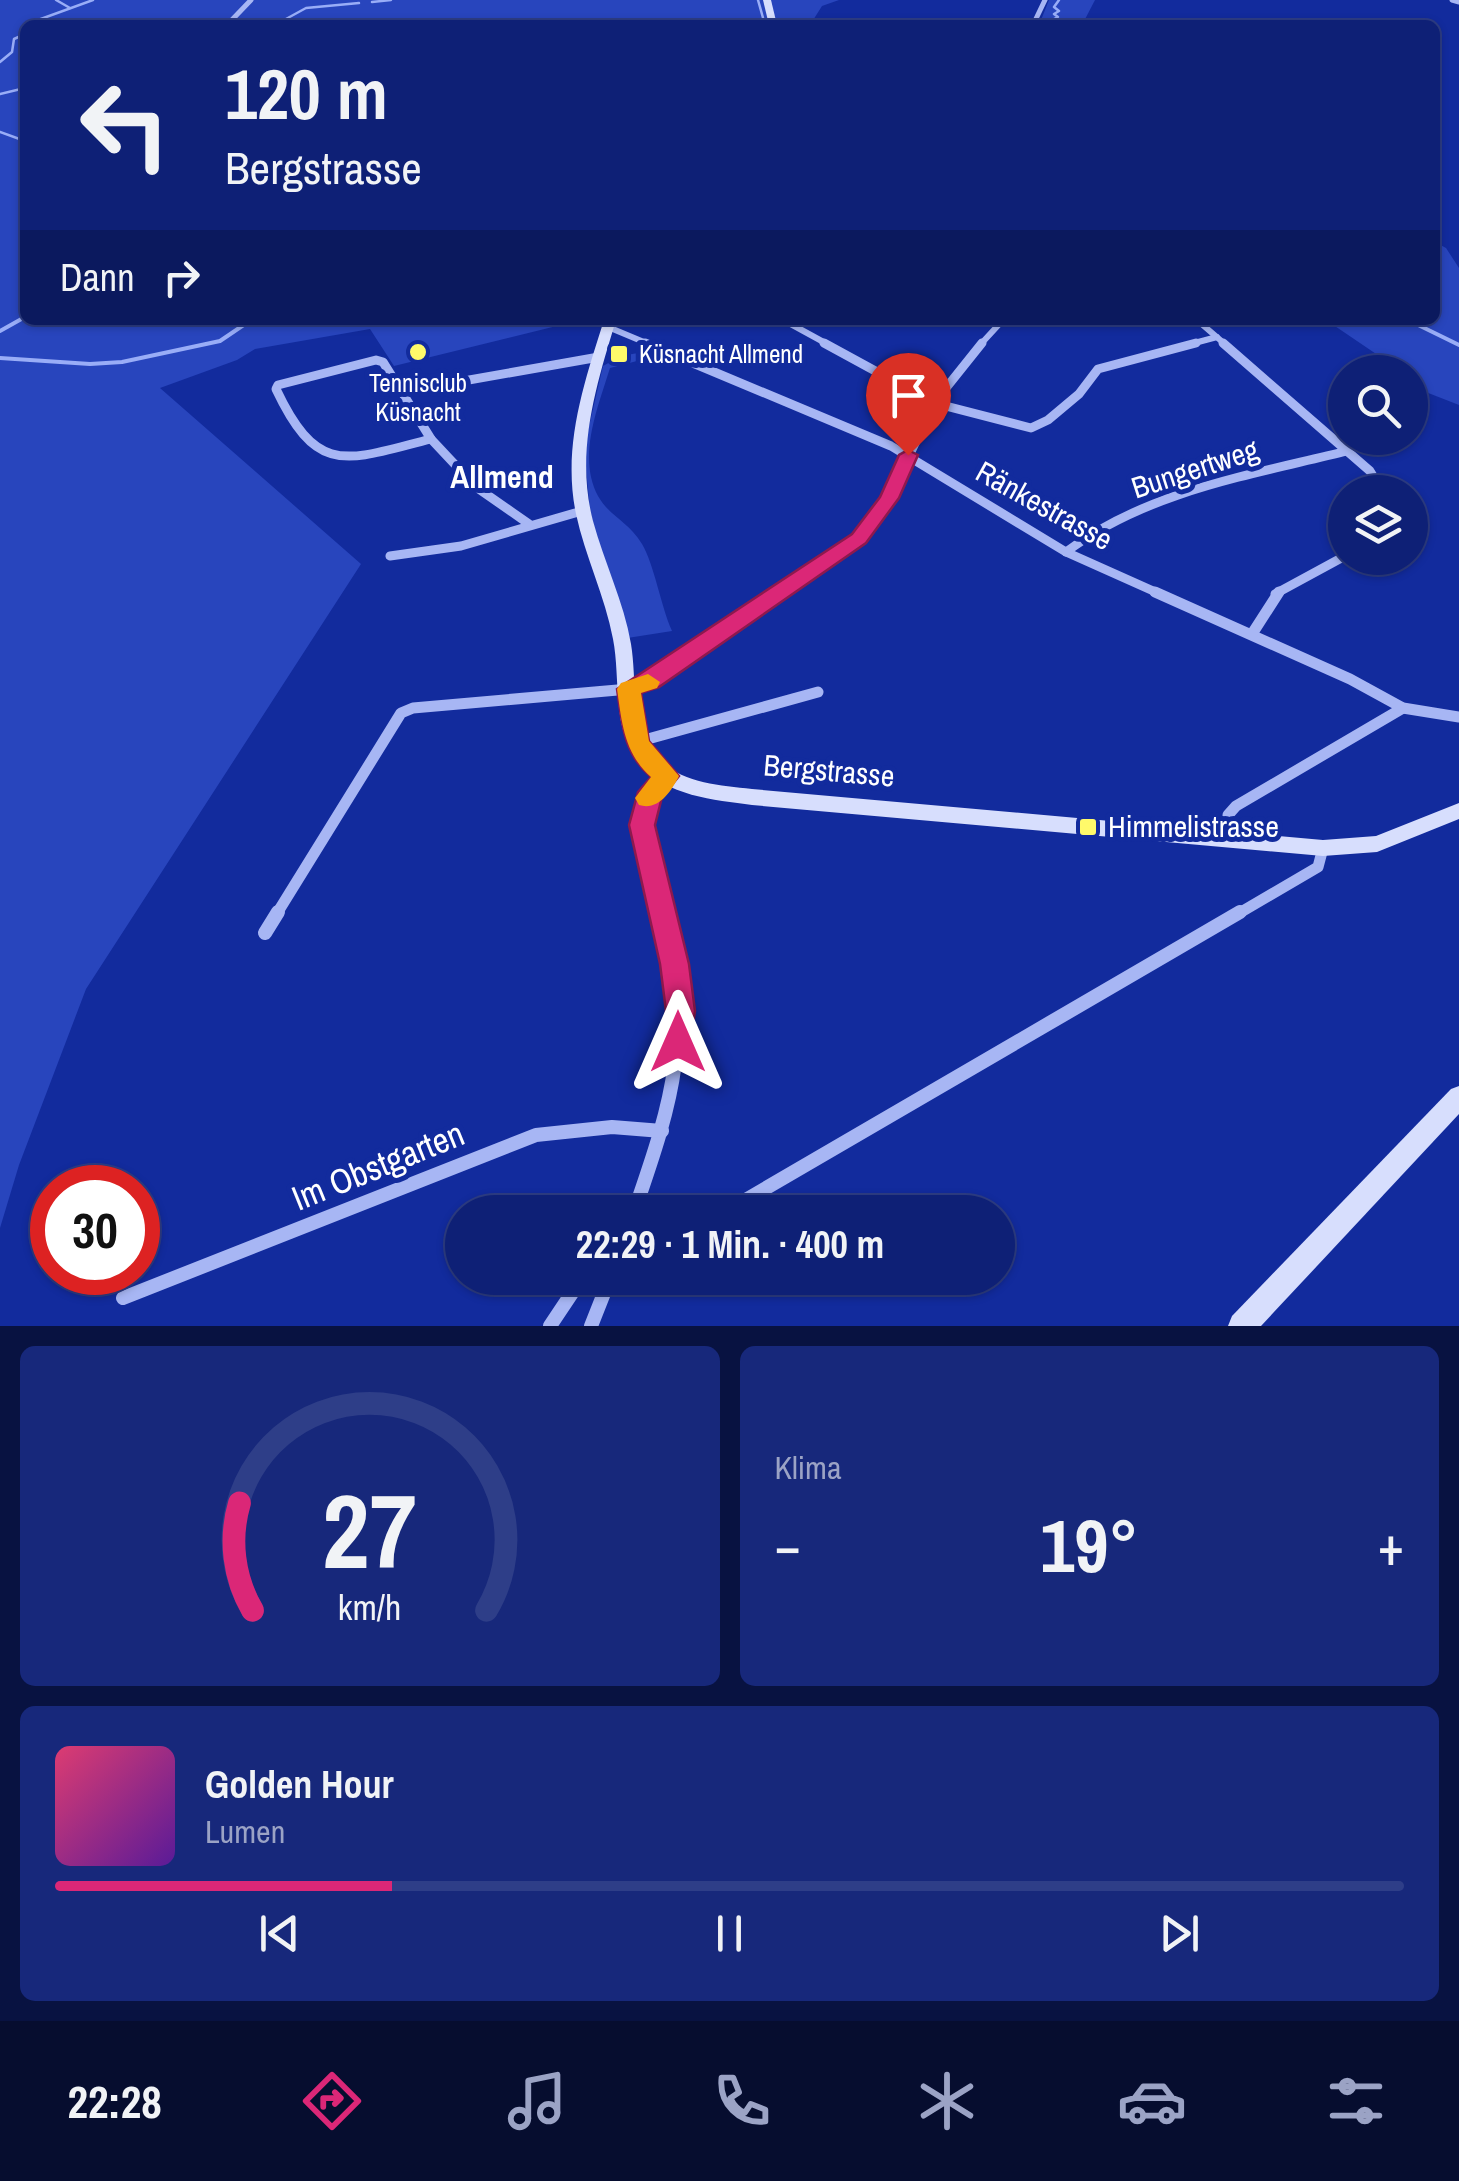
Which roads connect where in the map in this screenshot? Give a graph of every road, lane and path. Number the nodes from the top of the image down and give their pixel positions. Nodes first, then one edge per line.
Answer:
1 (251, 0) edge
2 (232, 20) edge
3 (609, 325) edge
4 (611, 325) edge
5 (792, 325) edge
6 (998, 325) edge
7 (1203, 325) edge
8 (1217, 337) junction
9 (600, 357) junction
10 (401, 392) junction
11 (934, 403) junction
12 (1328, 435) edge
13 (431, 439) junction
14 (908, 455) junction
15 (1331, 455) edge
16 (1351, 455) edge
17 (1372, 475) edge
18 (582, 511) junction
19 (529, 524) junction
20 (1066, 552) junction
21 (390, 556) dead end
22 (1328, 565) edge
23 (1252, 634) junction
24 (629, 689) junction
25 (818, 692) dead end
26 (1403, 708) junction
27 (1459, 717) edge
28 (637, 742) junction
29 (667, 776) junction
30 (1459, 811) edge
31 (1230, 839) junction
32 (1323, 848) junction
33 (265, 933) dead end
34 (1459, 1097) edge
35 (662, 1131) junction
36 (640, 1195) edge
37 (754, 1195) edge
38 (571, 1295) edge
39 (603, 1295) edge
40 (123, 1298) dead end
41 (550, 1326) edge
42 (590, 1326) edge
43 (1242, 1326) edge

1 - 2 street
3 - 9 street
4 - 14 street, Ränkestrasse
5 - 11 street
6 - 11 street
7 - 8 street
8 - 11 street
8 - 12 street
9 - 10 street
9 - 18 street
10 - 13 street
10 - 13 street
11 - 14 street
13 - 19 street
14 - 20 street, Ränkestrasse
14 - 24 street
15 - 20 street, Bungertweg
16 - 17 street
18 - 19 street
18 - 24 street
19 - 21 street
20 - 23 street, Ränkestrasse
22 - 23 street
23 - 26 street, Ränkestrasse
24 - 28 street
24 - 33 street
25 - 28 street
26 - 27 street, Ränkestrasse
26 - 31 street
28 - 29 street
29 - 31 street, Bergstrasse
29 - 35 street
30 - 32 street, Bergstrasse
31 - 32 street, Bergstrasse
32 - 37 street
34 - 43 street
35 - 36 street
35 - 40 street, Im Obstgarten
38 - 41 street
39 - 42 street

